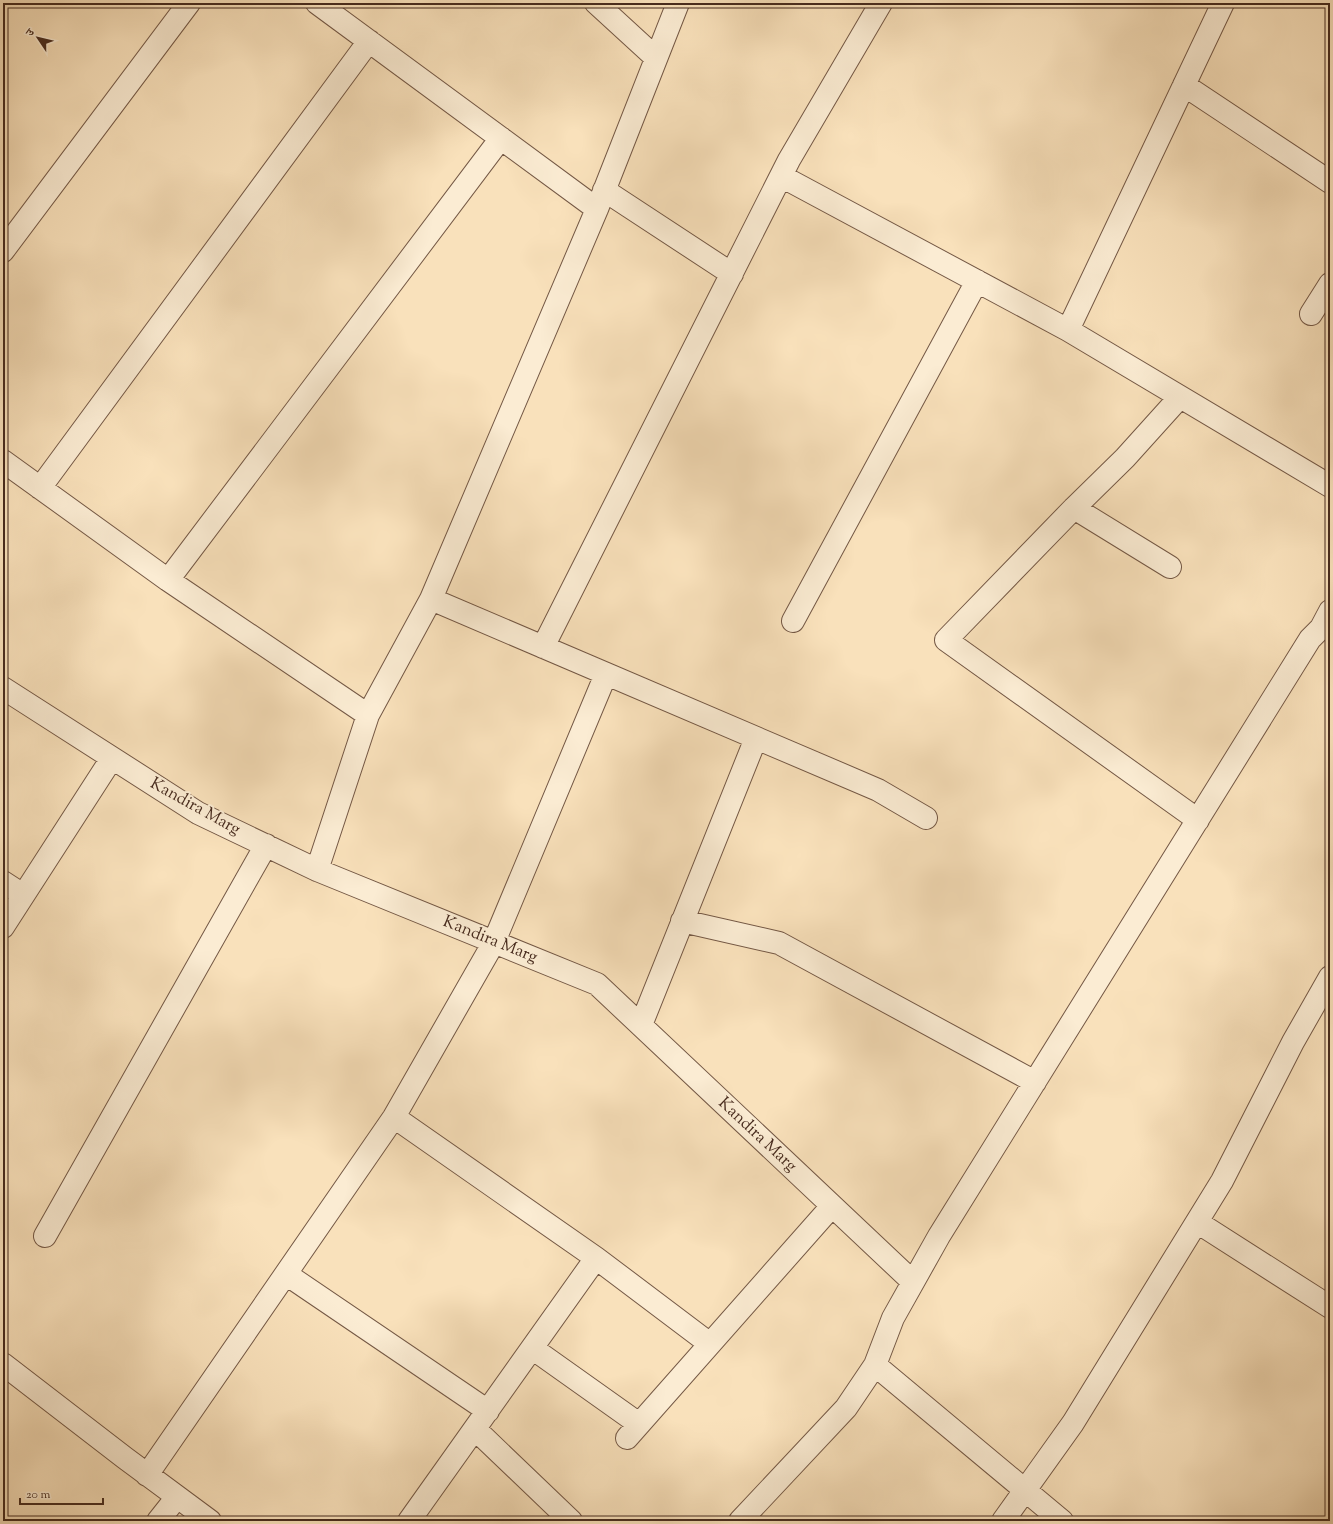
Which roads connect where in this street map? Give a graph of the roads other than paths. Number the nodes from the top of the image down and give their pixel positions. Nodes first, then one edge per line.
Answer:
1 (189, 3) edge
2 (317, 3) edge
3 (596, 3) edge
4 (678, 3) edge
5 (881, 3) edge
6 (1223, 3) edge
7 (369, 42) junction
8 (656, 58) junction
9 (1184, 85) junction
10 (501, 138) junction
11 (781, 176) junction
12 (1330, 182) edge
13 (600, 200) junction
14 (3, 250) edge
15 (732, 274) junction
16 (977, 281) junction
17 (1330, 284) edge
18 (1311, 314) dead end
19 (1068, 330) junction
20 (1180, 397) junction
21 (3, 461) edge
22 (1330, 486) edge
23 (40, 488) junction
24 (1074, 508) junction
25 (1170, 567) dead end
26 (168, 580) junction
27 (430, 599) junction
28 (793, 621) dead end
29 (1327, 624) edge
30 (543, 647) junction
31 (606, 674) junction
32 (3, 688) edge
33 (368, 716) junction
34 (756, 738) junction
35 (112, 758) junction
36 (926, 818) dead end
37 (1198, 820) junction
38 (266, 845) junction
39 (317, 870) junction
40 (3, 882) edge
41 (23, 895) junction
42 (682, 921) junction
43 (3, 927) edge
44 (494, 942) junction
45 (1330, 977) edge
46 (641, 1025) junction
47 (1035, 1082) junction
48 (394, 1117) junction
49 (832, 1206) junction
50 (1197, 1222) junction
51 (45, 1236) dead end
52 (596, 1258) junction
53 (286, 1274) junction
54 (913, 1282) junction
55 (1330, 1308) edge
56 (710, 1344) junction
57 (532, 1348) junction
58 (3, 1364) edge
59 (875, 1365) junction
60 (488, 1411) junction
61 (475, 1429) junction
62 (147, 1475) junction
63 (1025, 1489) junction
64 (177, 1496) junction
65 (158, 1521) edge
66 (210, 1521) edge
67 (410, 1521) edge
68 (571, 1521) edge
69 (740, 1521) edge
70 (1004, 1521) edge
71 (1062, 1521) edge

1 - 14 street
2 - 7 street
3 - 8 street
4 - 8 street
5 - 11 street
6 - 9 street
7 - 10 street
7 - 23 street
8 - 13 street
9 - 12 street
9 - 19 street
10 - 13 street
10 - 26 street
11 - 15 street
11 - 16 street
13 - 15 street
13 - 27 street
15 - 30 street
16 - 19 street
16 - 28 street
17 - 18 street
19 - 20 street
20 - 22 street
20 - 24 street
21 - 23 street
23 - 26 street
24 - 25 street
24 - 37 street
26 - 33 street
27 - 30 street
27 - 33 street
29 - 37 street
30 - 31 street
31 - 34 street
31 - 44 street
32 - 35 street, Kandira Marg
33 - 39 street
34 - 36 street
34 - 42 street
35 - 38 street, Kandira Marg
35 - 41 street
37 - 47 street
38 - 39 street, Kandira Marg
38 - 51 street
39 - 44 street, Kandira Marg
40 - 41 street
41 - 43 street
42 - 46 street
42 - 47 street
44 - 46 street, Kandira Marg
44 - 48 street
45 - 50 street
46 - 49 street, Kandira Marg
47 - 54 street
48 - 52 street
48 - 53 street
49 - 54 street, Kandira Marg
49 - 56 street
50 - 55 street
50 - 63 street
52 - 56 street
52 - 57 street
53 - 60 street
53 - 62 street
54 - 59 street
56 - 57 street
57 - 60 street
58 - 62 street
59 - 63 street
59 - 69 street
60 - 61 street
61 - 67 street
61 - 68 street
62 - 64 street
63 - 70 street
63 - 71 street
64 - 65 street
64 - 66 street

